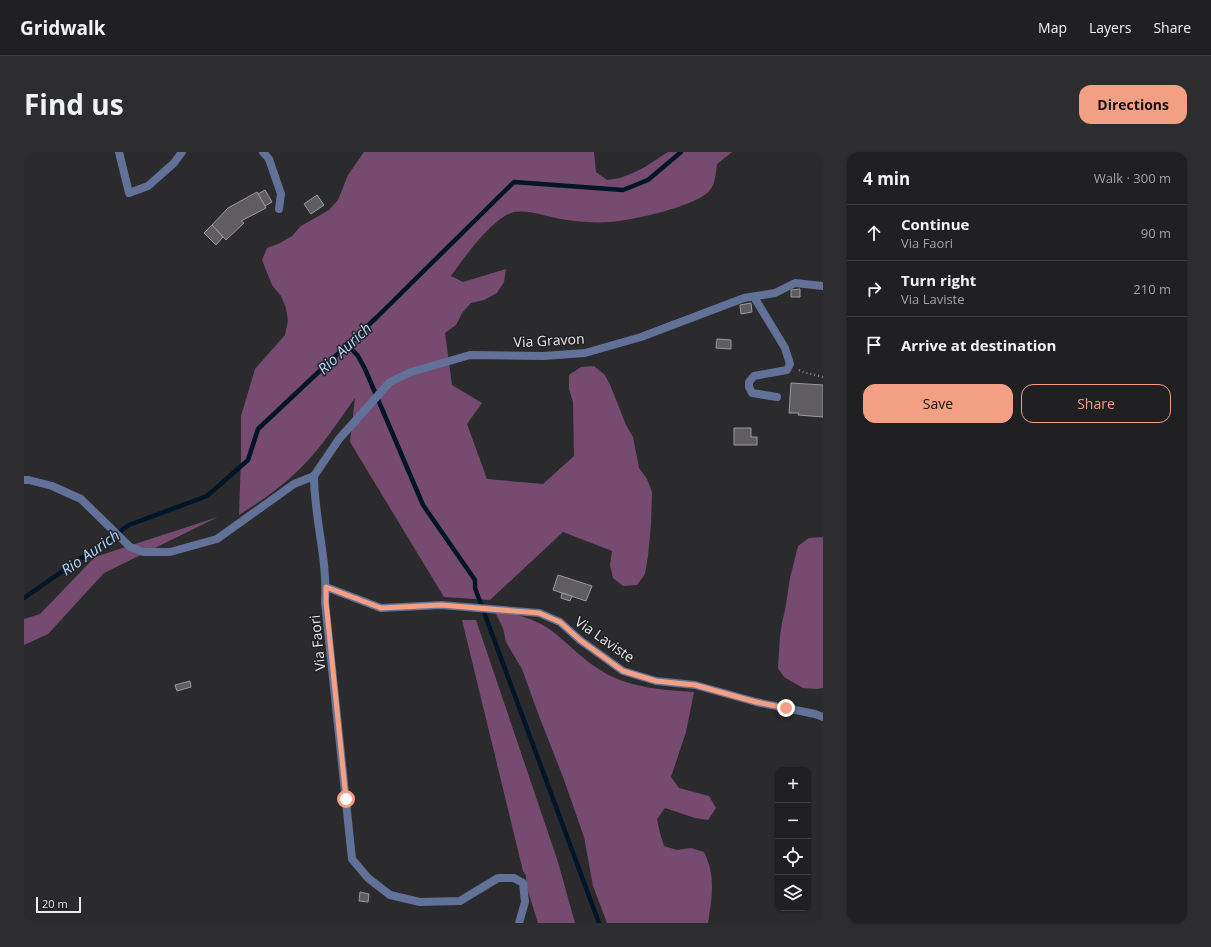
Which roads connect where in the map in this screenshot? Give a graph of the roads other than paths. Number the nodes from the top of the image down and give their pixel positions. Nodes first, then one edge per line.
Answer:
1 (118, 152) edge
2 (182, 152) edge
3 (263, 152) edge
4 (279, 209) dead end
5 (823, 286) edge
6 (754, 297) junction
7 (777, 397) dead end
8 (314, 476) junction
9 (24, 480) edge
10 (326, 587) junction
11 (823, 716) edge
12 (519, 923) edge

1 - 2 street
3 - 4 street
5 - 6 street, Via Gravon
6 - 7 street
6 - 8 street, Via Gravon
8 - 9 street
8 - 10 street, Via Faori
10 - 11 street, Via Laviste
10 - 12 street, Via Faori

